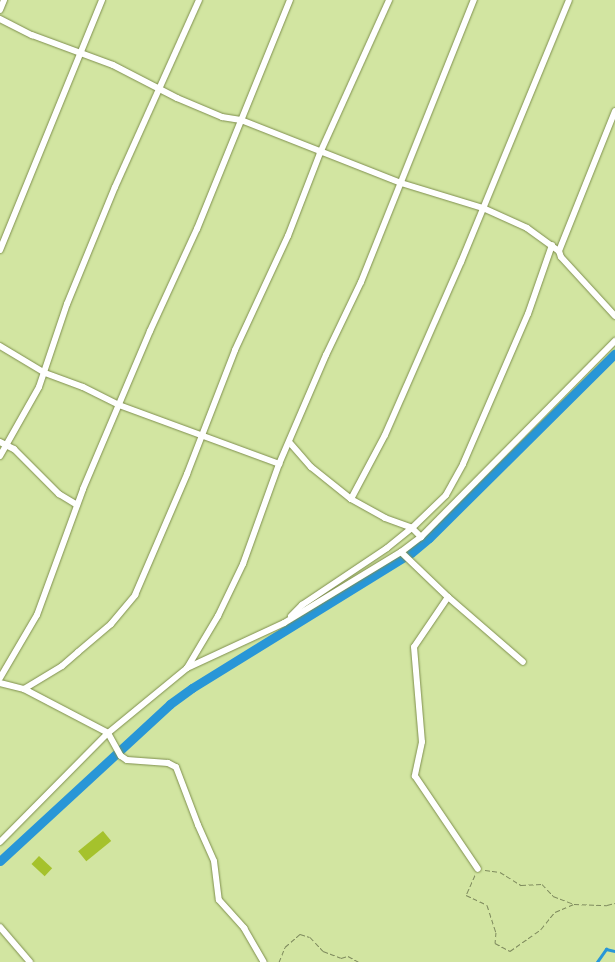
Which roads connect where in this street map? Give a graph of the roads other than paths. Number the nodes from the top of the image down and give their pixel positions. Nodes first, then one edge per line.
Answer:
1 (4, 0) edge
2 (102, 0) edge
3 (200, 0) edge
4 (290, 0) edge
5 (389, 0) edge
6 (474, 0) edge
7 (569, 0) edge
8 (0, 10) edge
9 (0, 20) edge
10 (80, 53) junction
11 (160, 89) junction
12 (615, 111) edge
13 (241, 120) junction
14 (320, 153) junction
15 (401, 183) junction
16 (483, 208) junction
17 (552, 245) junction
18 (0, 250) edge
19 (559, 251) junction
20 (615, 316) edge
21 (615, 341) edge
22 (0, 346) edge
23 (45, 373) junction
24 (120, 405) junction
25 (200, 435) junction
26 (3, 443) edge
27 (290, 443) junction
28 (0, 456) edge
29 (279, 464) junction
30 (351, 499) junction
31 (77, 504) junction
32 (412, 528) junction
33 (421, 537) junction
34 (401, 552) junction
35 (448, 597) junction
36 (284, 623) junction
37 (523, 662) dead end
38 (187, 668) junction
39 (0, 678) edge
40 (0, 683) edge
41 (24, 689) junction
42 (108, 733) junction
43 (0, 842) edge
44 (478, 869) road end
45 (0, 927) edge
46 (30, 962) edge
47 (264, 962) edge

1 - 8 street
2 - 10 street
3 - 11 street
4 - 13 street
5 - 14 street
6 - 15 street
7 - 16 street
9 - 10 street
10 - 11 street
10 - 18 street
11 - 13 street
11 - 23 street
12 - 19 street
13 - 14 street
13 - 24 street
14 - 15 street
14 - 25 street
15 - 16 street
15 - 27 street
16 - 17 street
16 - 30 street
17 - 19 street
17 - 32 street
19 - 20 street
21 - 33 street
22 - 23 street
23 - 24 street
23 - 26 street
24 - 25 street
24 - 31 street
25 - 29 street
25 - 41 street
26 - 28 street
26 - 31 street
27 - 29 street
27 - 30 street
29 - 38 street
30 - 32 street
31 - 39 street
32 - 33 street
32 - 36 street
33 - 34 street
34 - 35 street
34 - 36 street
35 - 37 street
35 - 44 street
36 - 38 street
38 - 42 street
40 - 41 street
41 - 42 street
42 - 43 street
42 - 47 street
45 - 46 street

